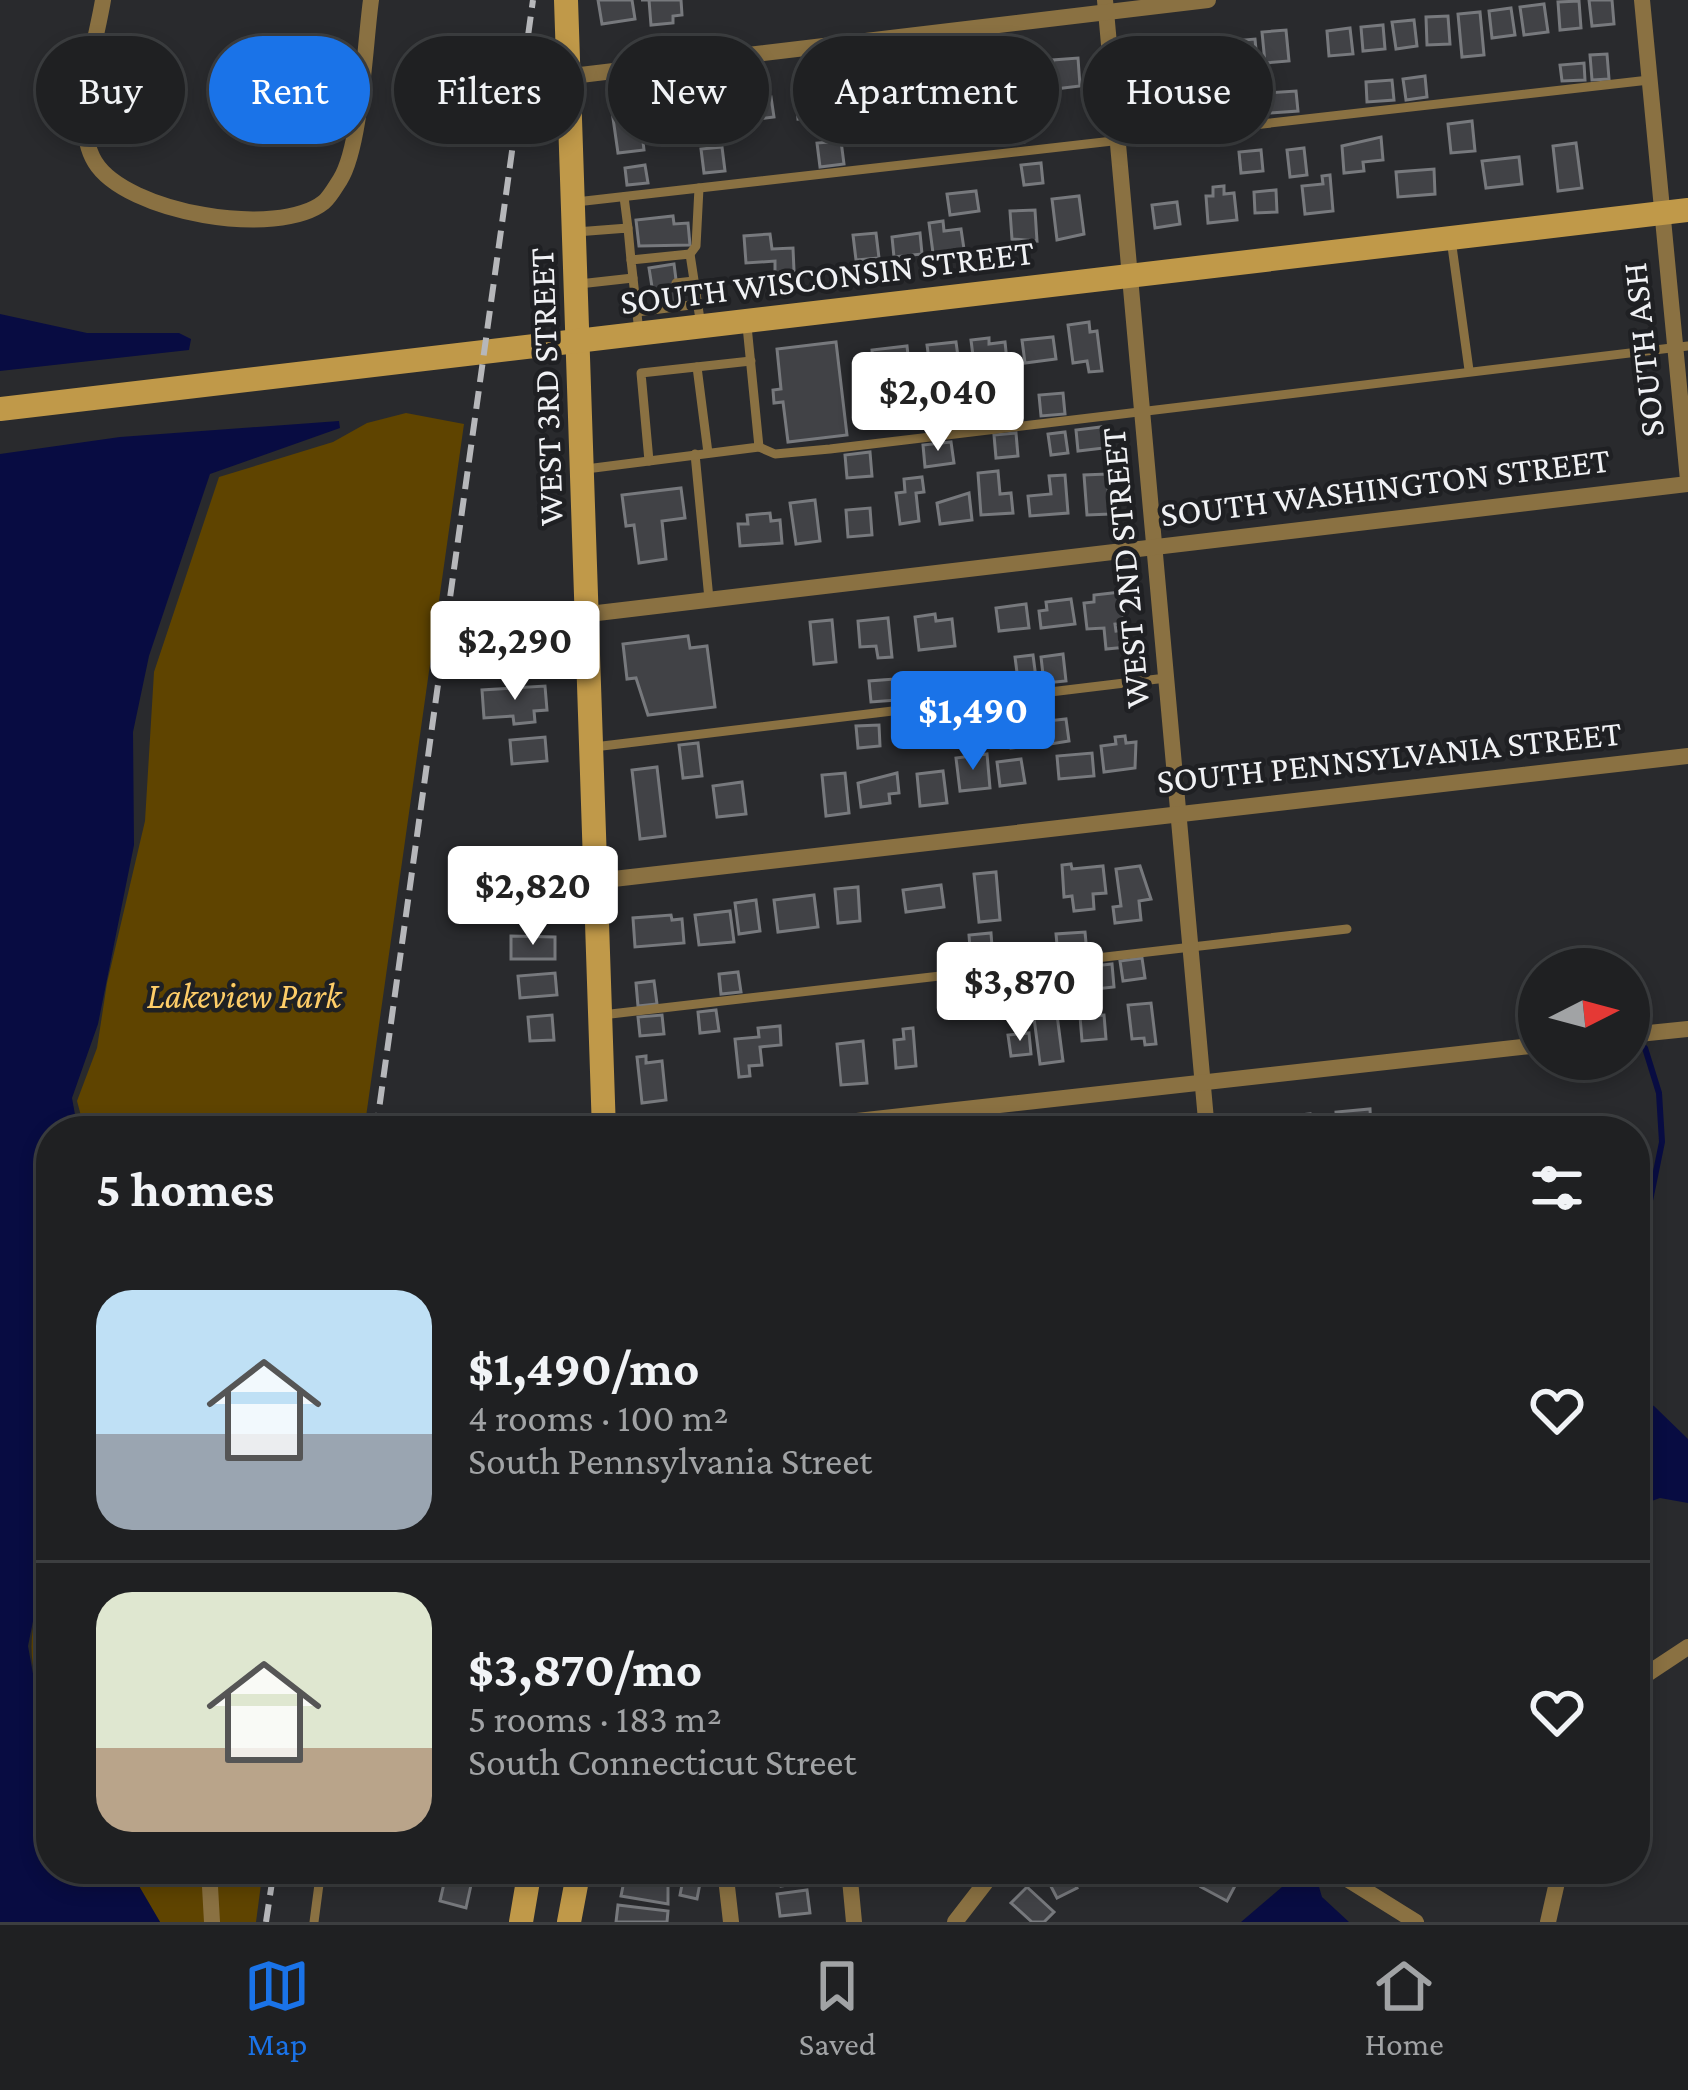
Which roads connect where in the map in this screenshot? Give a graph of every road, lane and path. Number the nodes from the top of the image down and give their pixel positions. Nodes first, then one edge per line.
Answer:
1 (103, 0) edge
2 (371, 0) edge
3 (566, 0) edge
4 (1208, 0) edge
5 (1642, 0) edge
6 (1106, 6) edge
7 (569, 36) edge
8 (1109, 36) edge
9 (584, 74) edge
10 (1649, 80) junction
11 (1273, 124) edge
12 (574, 144) edge
13 (1100, 144) edge
14 (1118, 144) edge
15 (698, 188) junction
16 (625, 196) junction
17 (575, 202) junction
18 (1688, 210) edge
19 (1662, 213) junction
20 (628, 228) junction
21 (576, 232) junction
22 (1451, 238) junction
23 (690, 254) junction
24 (631, 260) junction
25 (1132, 277) junction
26 (694, 281) junction
27 (578, 284) junction
28 (634, 284) junction
29 (676, 284) dead end
30 (652, 287) dead end
31 (700, 315) junction
32 (746, 321) junction
33 (638, 322) junction
34 (580, 340) junction
35 (1682, 346) edge
36 (751, 361) junction
37 (697, 367) junction
38 (1469, 370) junction
39 (0, 409) edge
40 (1143, 409) junction
41 (759, 447) junction
42 (701, 453) junction
43 (649, 461) junction
44 (584, 469) junction
45 (1688, 482) edge
46 (1154, 546) junction
47 (709, 599) junction
48 (589, 614) junction
49 (1166, 678) junction
50 (594, 747) junction
51 (1688, 756) edge
52 (1179, 813) junction
53 (596, 881) junction
54 (1347, 929) dead end
55 (1190, 946) junction
56 (602, 1015) junction
57 (1688, 1029) edge
58 (1650, 1033) edge
59 (1518, 1047) edge
60 (1202, 1081) junction
61 (604, 1116) edge
62 (898, 1116) edge
63 (1206, 1116) edge
64 (1688, 1647) edge
65 (1650, 1672) edge
66 (210, 1884) edge
67 (318, 1884) edge
68 (527, 1884) edge
69 (576, 1884) edge
70 (727, 1884) edge
71 (850, 1884) edge
72 (980, 1884) edge
73 (1354, 1884) edge
74 (1557, 1884) edge
75 (212, 1922) edge
76 (314, 1922) edge
77 (521, 1922) edge
78 (569, 1922) edge
79 (731, 1922) edge
80 (854, 1922) edge
81 (955, 1922) edge
82 (1416, 1922) edge
83 (1548, 1922) edge

1 - 2 street
3 - 7 street, WEST 3RD STREET
4 - 6 street
5 - 10 street, SOUTH ASH
6 - 8 street, WEST 2ND STREET
6 - 9 street
10 - 11 lane
10 - 19 street, SOUTH ASH
12 - 17 street, WEST 3RD STREET
13 - 15 lane
14 - 25 street, WEST 2ND STREET
15 - 16 lane
15 - 23 lane
16 - 17 lane
16 - 20 lane
17 - 21 street, WEST 3RD STREET
18 - 19 street, SOUTH WISCONSIN STREET
19 - 22 street, SOUTH WISCONSIN STREET
19 - 35 street, SOUTH ASH
20 - 21 lane
20 - 24 lane
21 - 27 street, WEST 3RD STREET
22 - 25 street, SOUTH WISCONSIN STREET
22 - 38 lane
23 - 24 lane
23 - 26 lane
24 - 28 lane
25 - 32 street, SOUTH WISCONSIN STREET
25 - 40 street, WEST 2ND STREET
26 - 29 lane
26 - 31 lane
27 - 28 lane
27 - 34 street, WEST 3RD STREET
28 - 30 lane
28 - 33 lane
31 - 32 street, SOUTH WISCONSIN STREET
31 - 33 street, SOUTH WISCONSIN STREET
32 - 36 lane
33 - 34 street, SOUTH WISCONSIN STREET
34 - 39 street, SOUTH WISCONSIN STREET
34 - 44 street, WEST 3RD STREET
35 - 38 lane
35 - 45 street, SOUTH ASH
36 - 37 lane
36 - 41 lane
37 - 42 lane
37 - 43 lane
38 - 40 lane
40 - 41 lane
40 - 46 street, WEST 2ND STREET
41 - 42 lane
42 - 43 lane
42 - 47 lane
43 - 44 lane
44 - 48 street, WEST 3RD STREET
45 - 46 street, SOUTH WASHINGTON STREET
46 - 47 street, SOUTH WASHINGTON STREET
46 - 49 street, WEST 2ND STREET
47 - 48 street, SOUTH WASHINGTON STREET
48 - 50 street, WEST 3RD STREET
49 - 50 lane
49 - 52 street, WEST 2ND STREET
50 - 53 street, WEST 3RD STREET
51 - 52 street, SOUTH PENNSYLVANIA STREET
52 - 53 street, SOUTH PENNSYLVANIA STREET
52 - 55 street, WEST 2ND STREET
53 - 56 street, WEST 3RD STREET
54 - 55 lane
55 - 56 lane
55 - 60 street, WEST 2ND STREET
56 - 61 street, WEST 3RD STREET
57 - 58 street
59 - 60 street
60 - 62 street
60 - 63 street, WEST 2ND STREET
64 - 65 street
66 - 75 street
67 - 76 lane
68 - 77 street
69 - 78 street
70 - 79 street
71 - 80 street
72 - 81 street
73 - 82 street
74 - 83 street

